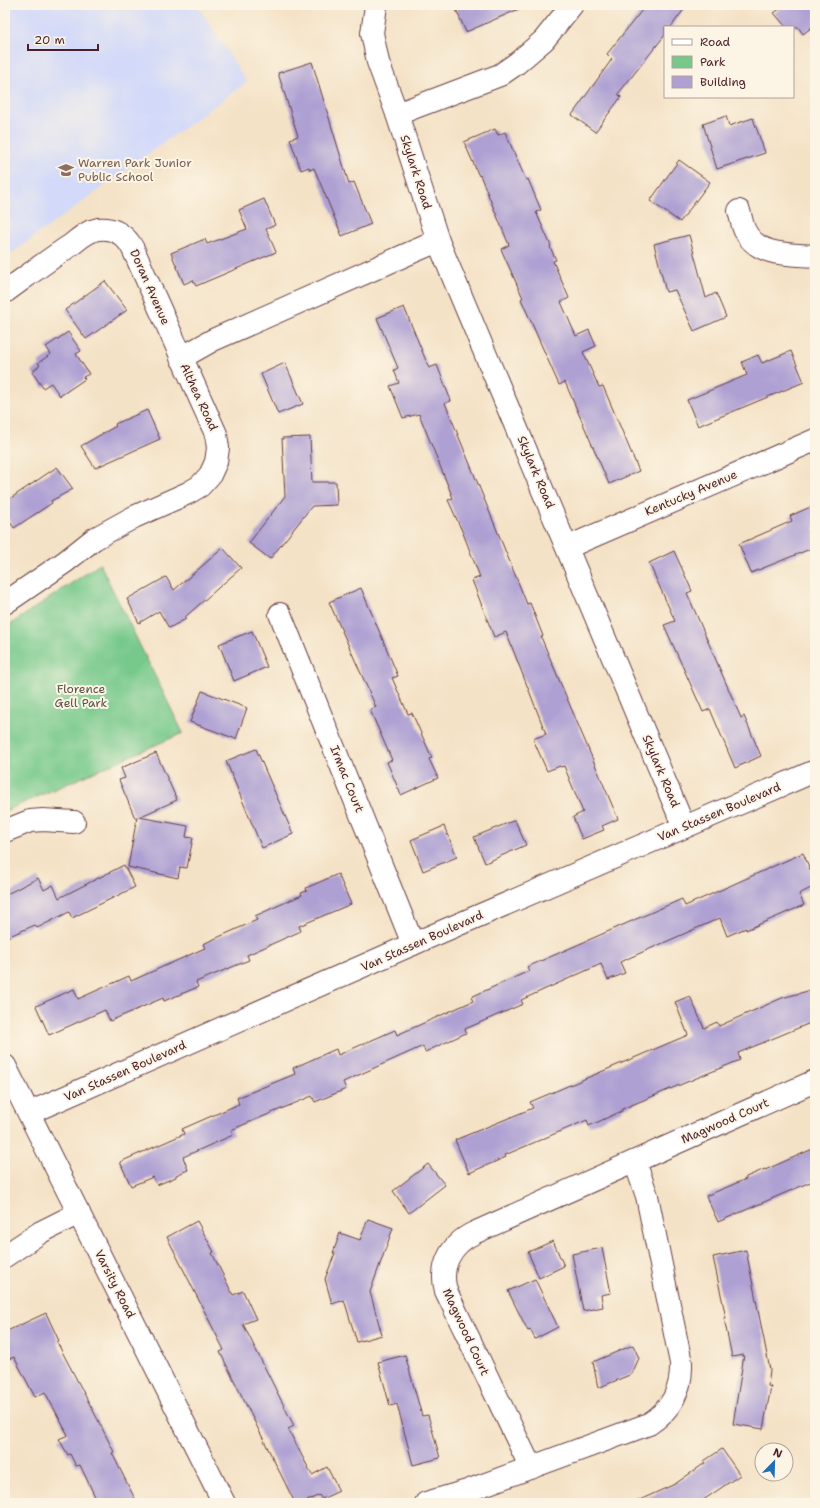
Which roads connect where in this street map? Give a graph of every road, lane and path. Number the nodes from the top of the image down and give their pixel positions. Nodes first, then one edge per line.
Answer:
1 (572, 5) edge
2 (376, 6) edge
3 (397, 114) junction
4 (739, 211) dead end
5 (438, 241) junction
6 (815, 256) edge
7 (5, 292) edge
8 (181, 358) junction
9 (815, 440) edge
10 (568, 547) junction
11 (5, 603) edge
12 (280, 614) dead end
13 (815, 771) edge
14 (74, 822) dead end
15 (684, 827) junction
16 (5, 831) edge
17 (413, 944) junction
18 (5, 1066) edge
19 (815, 1081) edge
20 (29, 1113) junction
21 (636, 1162) junction
22 (79, 1213) junction
23 (5, 1256) edge
24 (531, 1468) junction
25 (224, 1503) edge
26 (426, 1503) edge

1 - 3 street
2 - 3 street, Skylark Road
3 - 5 street, Skylark Road
4 - 6 street
5 - 8 street, Althea Road
5 - 10 street, Skylark Road
7 - 8 street, Doran Avenue
8 - 11 street, Althea Road
9 - 10 street, Kentucky Avenue
10 - 15 street, Skylark Road
12 - 17 street, Irmac Court
13 - 15 street, Van Stassen Boulevard
14 - 16 street
15 - 17 street, Van Stassen Boulevard
17 - 20 street, Van Stassen Boulevard
18 - 20 street, Varsity Road
19 - 21 street, Magwood Court
20 - 22 street, Varsity Road
21 - 24 street
21 - 24 street, Magwood Court
22 - 23 street
22 - 25 street, Varsity Road
24 - 26 street

